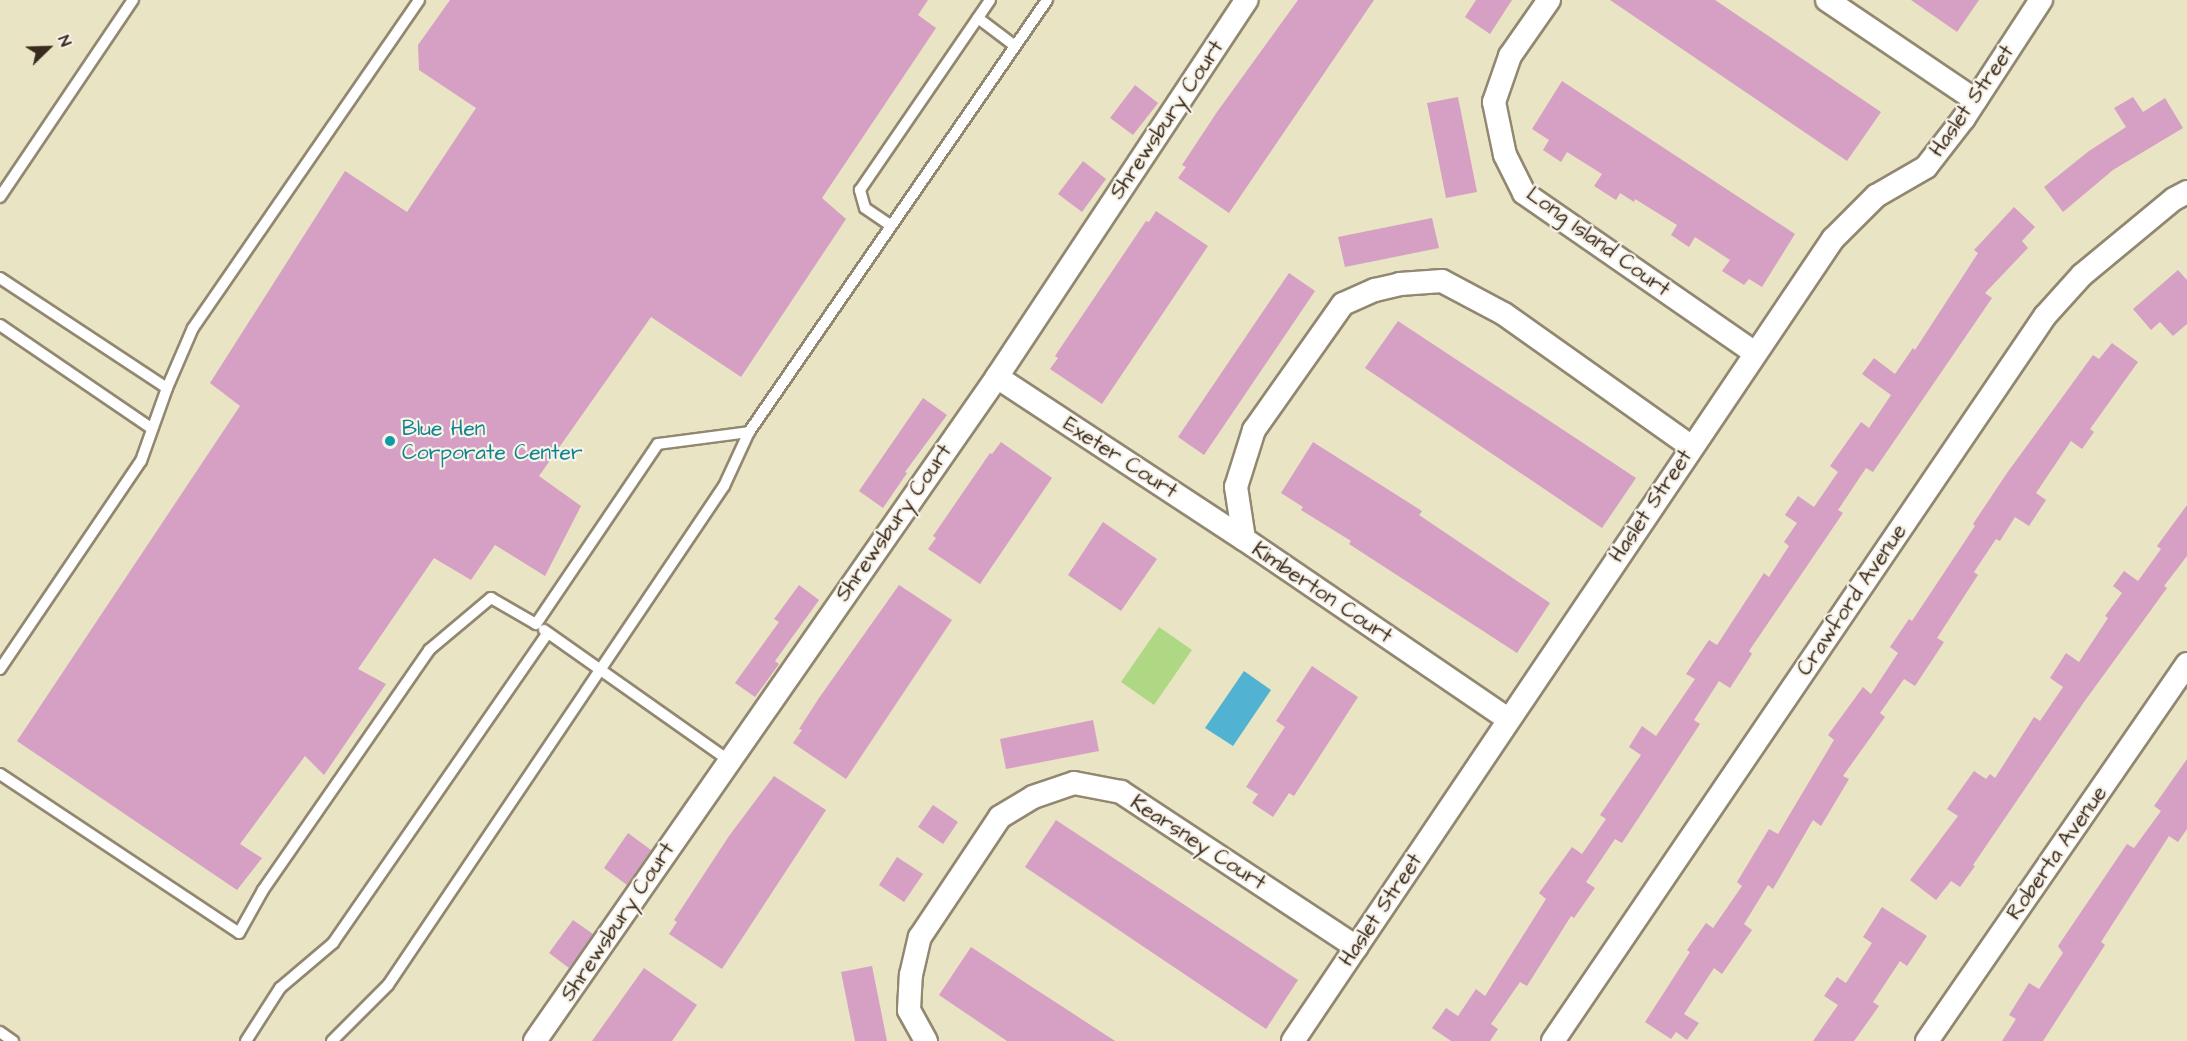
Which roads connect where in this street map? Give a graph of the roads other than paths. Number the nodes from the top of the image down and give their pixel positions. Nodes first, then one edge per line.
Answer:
1 (133, 0) edge
2 (419, 0) edge
3 (990, 0) edge
4 (1047, 0) edge
5 (1247, 0) edge
6 (1548, 0) edge
7 (1827, 0) edge
8 (2040, 0) edge
9 (978, 18) junction
10 (1015, 46) junction
11 (1975, 100) junction
12 (2187, 192) edge
13 (0, 196) edge
14 (890, 225) junction
15 (0, 278) edge
16 (0, 325) edge
17 (1755, 353) junction
18 (997, 377) junction
19 (167, 388) junction
20 (152, 428) junction
21 (749, 432) junction
22 (1692, 447) junction
23 (1244, 540) junction
24 (536, 624) junction
25 (548, 633) junction
26 (2187, 664) edge
27 (0, 669) edge
28 (600, 669) junction
29 (1508, 719) junction
30 (728, 760) junction
31 (0, 774) edge
32 (1356, 947) junction
33 (0, 1032) edge
34 (14, 1041) edge
35 (246, 1041) edge
36 (332, 1041) edge
37 (535, 1041) edge
38 (926, 1041) edge
39 (1293, 1041) edge
40 (1553, 1041) edge
41 (1927, 1041) edge

1 - 13 lane
2 - 19 lane
3 - 9 lane
4 - 10 lane
5 - 18 street, Shrewsbury Court
6 - 17 street, Long Island Court
7 - 11 street
8 - 11 street, Haslet Street
9 - 10 lane
9 - 14 lane
10 - 14 lane
11 - 17 street, Haslet Street
12 - 40 street, Crawford Avenue
14 - 21 lane
15 - 19 lane
16 - 20 lane
17 - 22 street, Haslet Street
18 - 23 street, Exeter Court
18 - 30 street, Shrewsbury Court
19 - 20 lane
20 - 27 lane
21 - 24 lane
21 - 28 lane
22 - 23 street, Kimberton Court
22 - 29 street, Haslet Street
23 - 29 street, Kimberton Court
24 - 25 lane
24 - 31 lane
25 - 28 lane
25 - 35 lane
26 - 41 street, Roberta Avenue
28 - 30 lane
28 - 36 lane
29 - 32 street, Haslet Street
30 - 37 street, Shrewsbury Court
32 - 38 street, Kearsney Court
32 - 39 street, Haslet Street
33 - 34 lane

